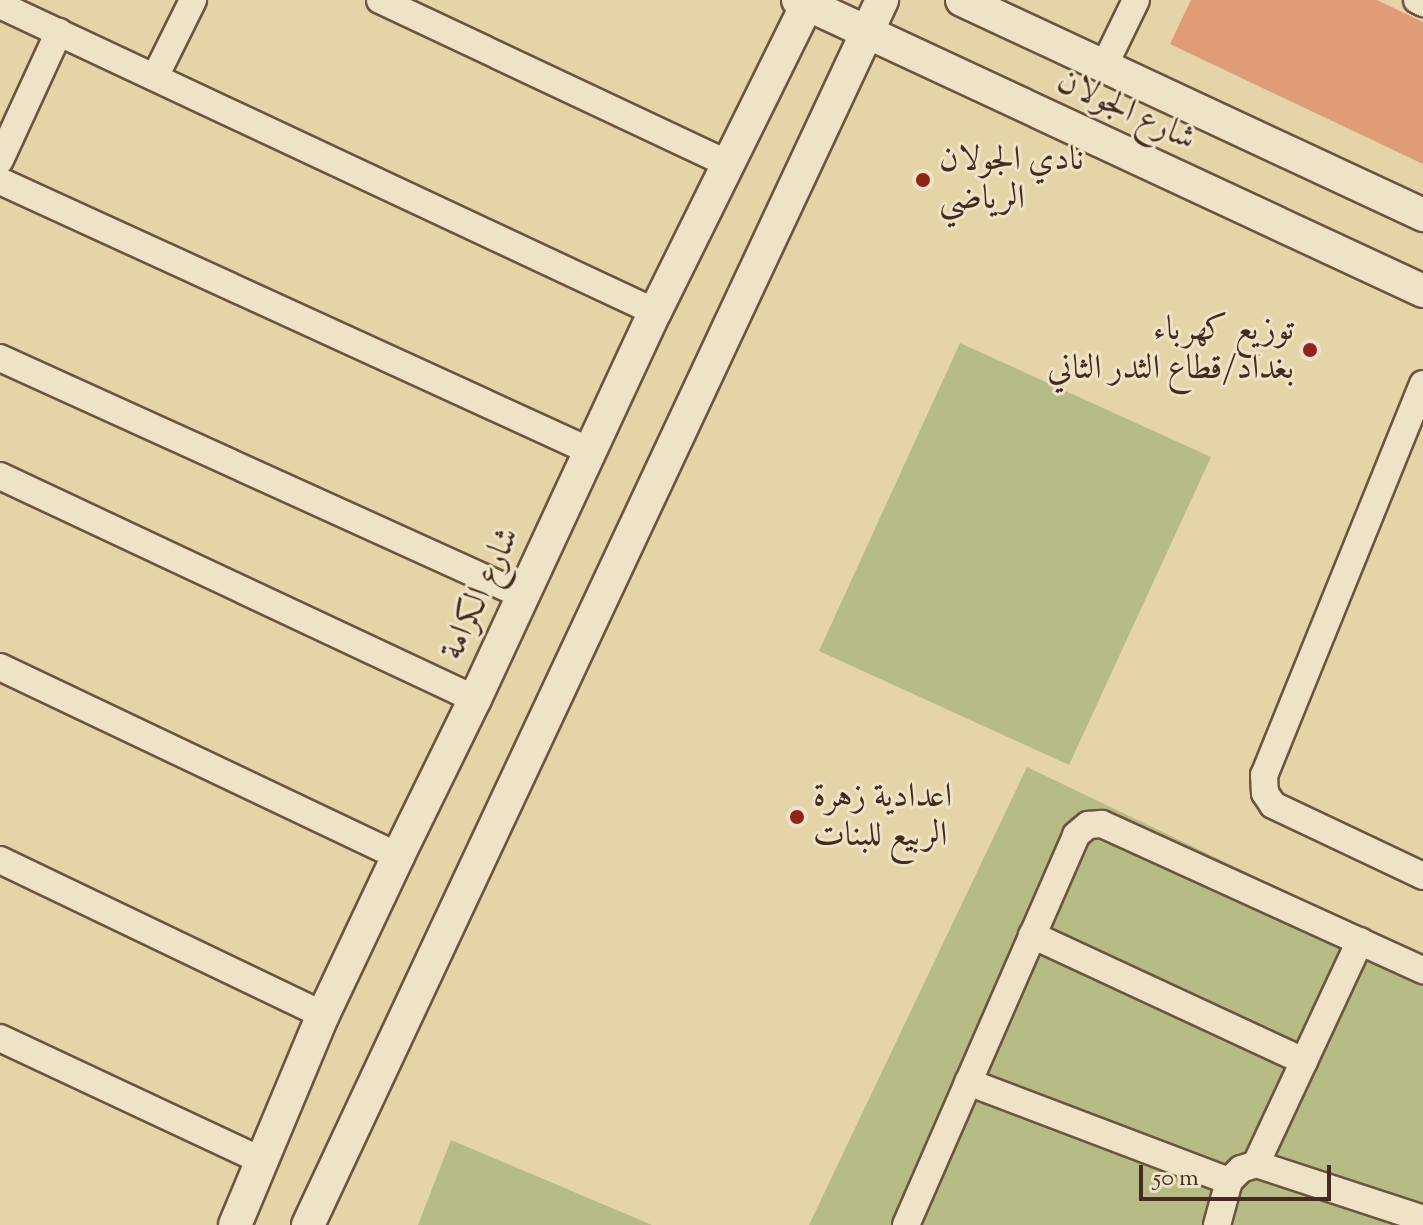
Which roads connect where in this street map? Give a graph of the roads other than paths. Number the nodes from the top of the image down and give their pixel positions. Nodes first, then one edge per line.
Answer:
1 (193, 0) edge
2 (380, 0) edge
3 (882, 0) edge
4 (962, 0) edge
5 (1136, 0) edge
6 (1417, 0) edge
7 (805, 1) edge
8 (1423, 3) edge
9 (0, 5) edge
10 (59, 32) junction
11 (867, 33) junction
12 (1104, 66) junction
13 (155, 77) junction
14 (8, 124) edge
15 (0, 160) edge
16 (728, 164) junction
17 (0, 181) edge
18 (1423, 215) edge
19 (1423, 291) edge
20 (655, 312) junction
21 (0, 358) edge
22 (1423, 384) edge
23 (590, 451) junction
24 (0, 476) edge
25 (522, 595) junction
26 (0, 667) edge
27 (475, 699) junction
28 (398, 856) junction
29 (0, 860) edge
30 (1423, 876) edge
31 (1032, 935) junction
32 (1360, 941) junction
33 (1423, 970) edge
34 (323, 1015) junction
35 (0, 1038) edge
36 (1304, 1061) junction
37 (968, 1082) junction
38 (260, 1160) junction
39 (1256, 1164) junction
40 (1229, 1181) junction
41 (1423, 1219) edge
42 (235, 1225) edge
43 (308, 1225) edge
44 (906, 1225) edge
45 (1217, 1225) edge

1 - 13 street
2 - 16 street
3 - 11 street
4 - 12 street, شارع الجولان
5 - 12 street
6 - 8 street
7 - 11 street, شارع الجولان
7 - 16 street, شارع الكرامة
9 - 10 street
10 - 13 street
10 - 14 street
11 - 19 street, شارع الجولان
11 - 43 street
12 - 18 street, شارع الجولان
13 - 20 street
14 - 15 street
16 - 20 street, شارع الكرامة
17 - 23 street
20 - 23 street, شارع الكرامة
21 - 25 street
22 - 30 street
23 - 25 street, شارع الكرامة
24 - 27 street
25 - 27 street, شارع الكرامة
26 - 28 street
27 - 28 street, شارع الكرامة
28 - 34 street, شارع الكرامة
29 - 34 street
31 - 32 street
31 - 36 street
31 - 37 street
32 - 33 street
32 - 36 street
34 - 38 street, شارع الكرامة
35 - 38 street
36 - 39 street
37 - 40 street
37 - 44 street
38 - 42 street, شارع الكرامة
39 - 40 street
39 - 41 street
40 - 45 street

